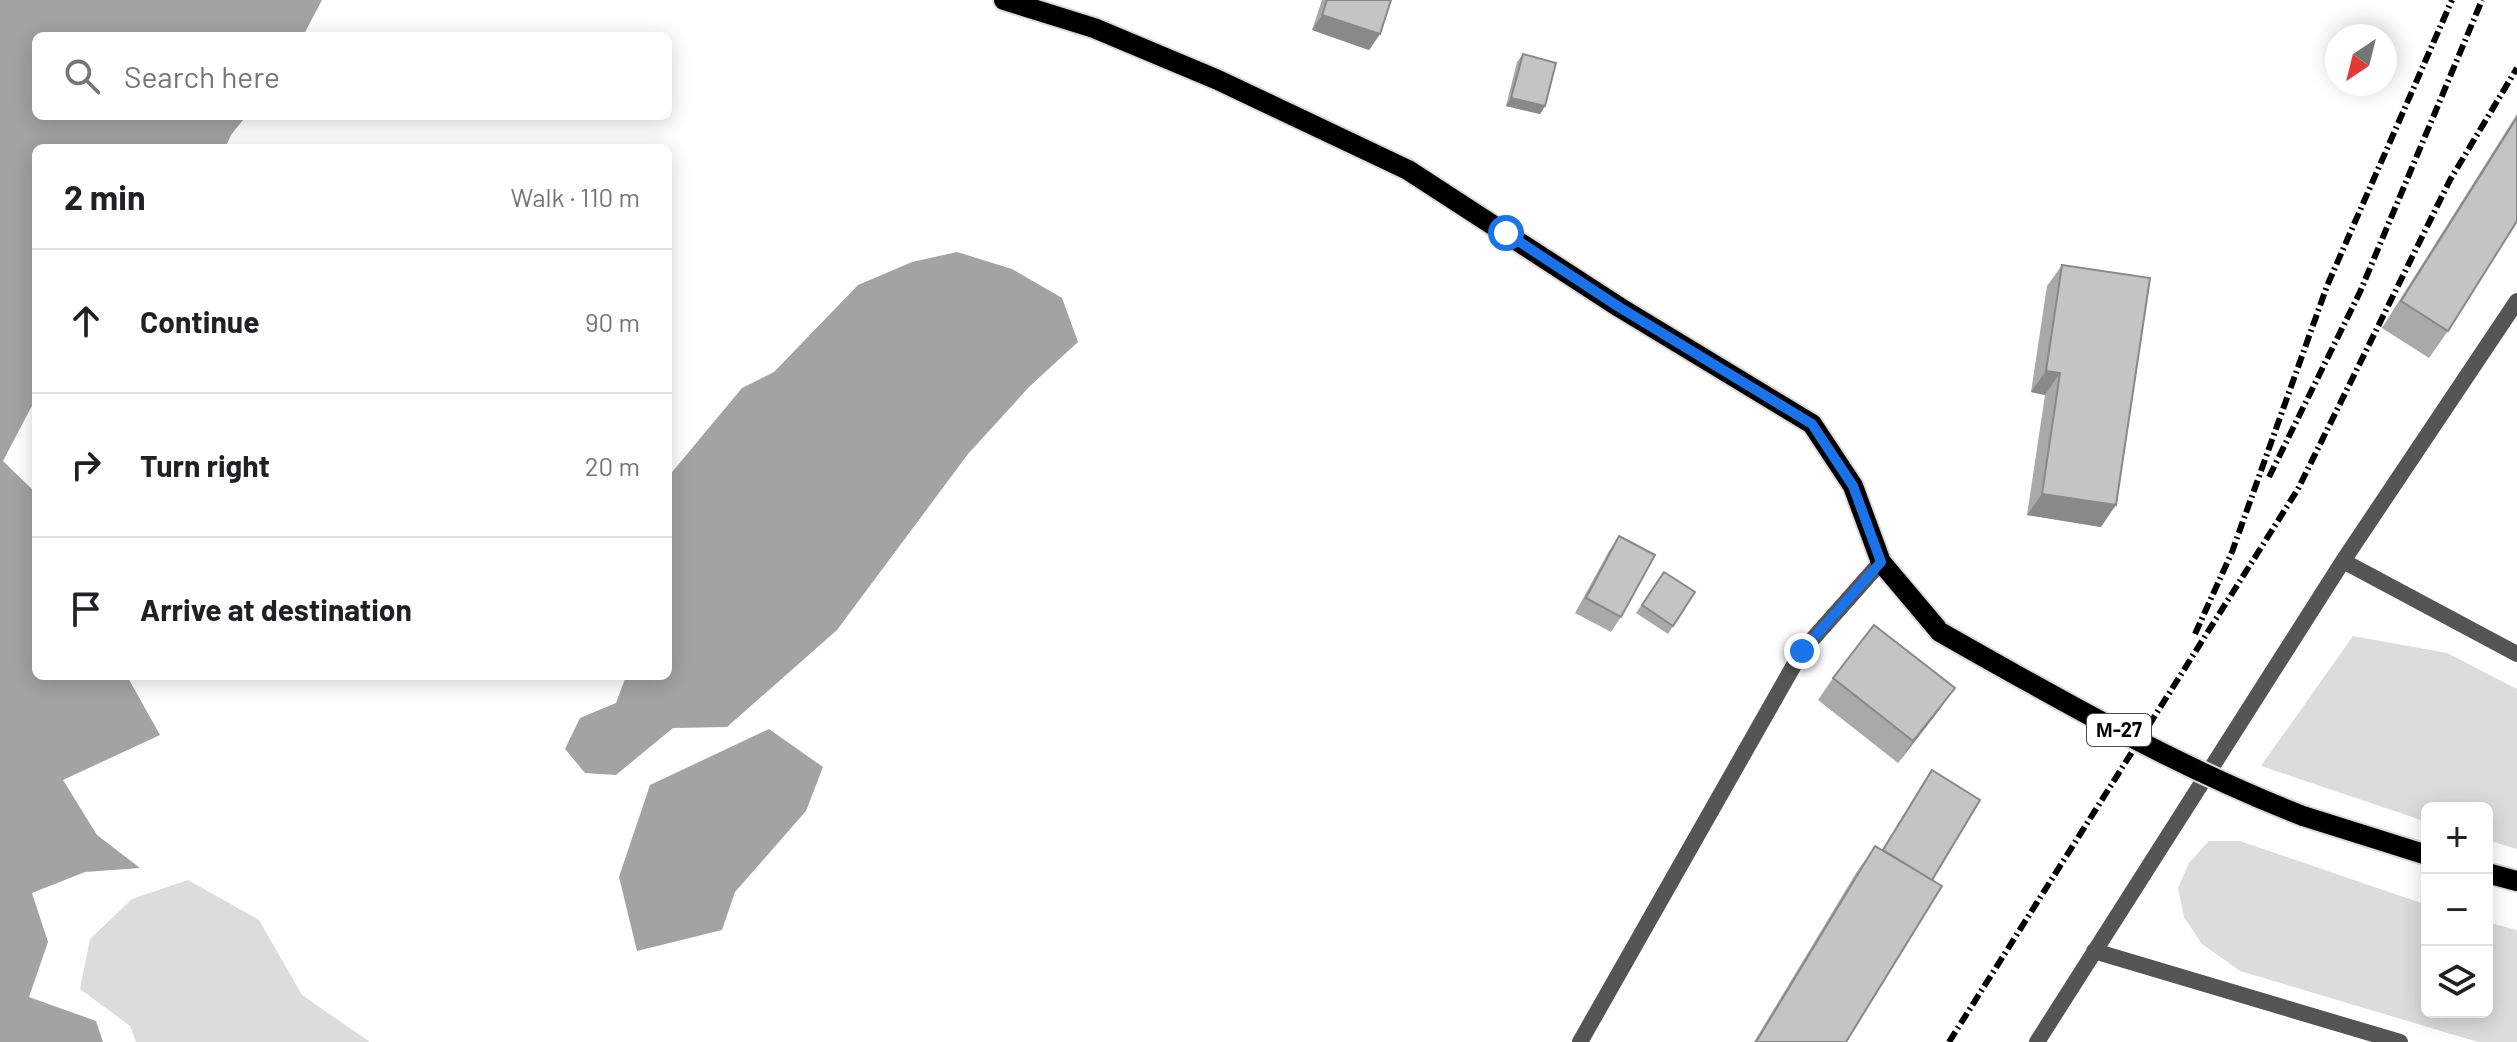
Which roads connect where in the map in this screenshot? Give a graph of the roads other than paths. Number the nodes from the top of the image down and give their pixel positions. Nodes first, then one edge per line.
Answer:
1 (1004, 0) edge
2 (2517, 301) edge
3 (2343, 561) junction
4 (1881, 562) junction
5 (2517, 654) edge
6 (2421, 853) edge
7 (2491, 874) edge
8 (2517, 881) edge
9 (2094, 951) junction
10 (1580, 1042) edge
11 (2037, 1042) edge
12 (2400, 1042) edge

1 - 4 main road, М-27
2 - 3 lane
3 - 5 lane
3 - 9 lane
4 - 6 main road, М-27, bridge
4 - 10 lane
7 - 8 main road
9 - 11 lane
9 - 12 lane

